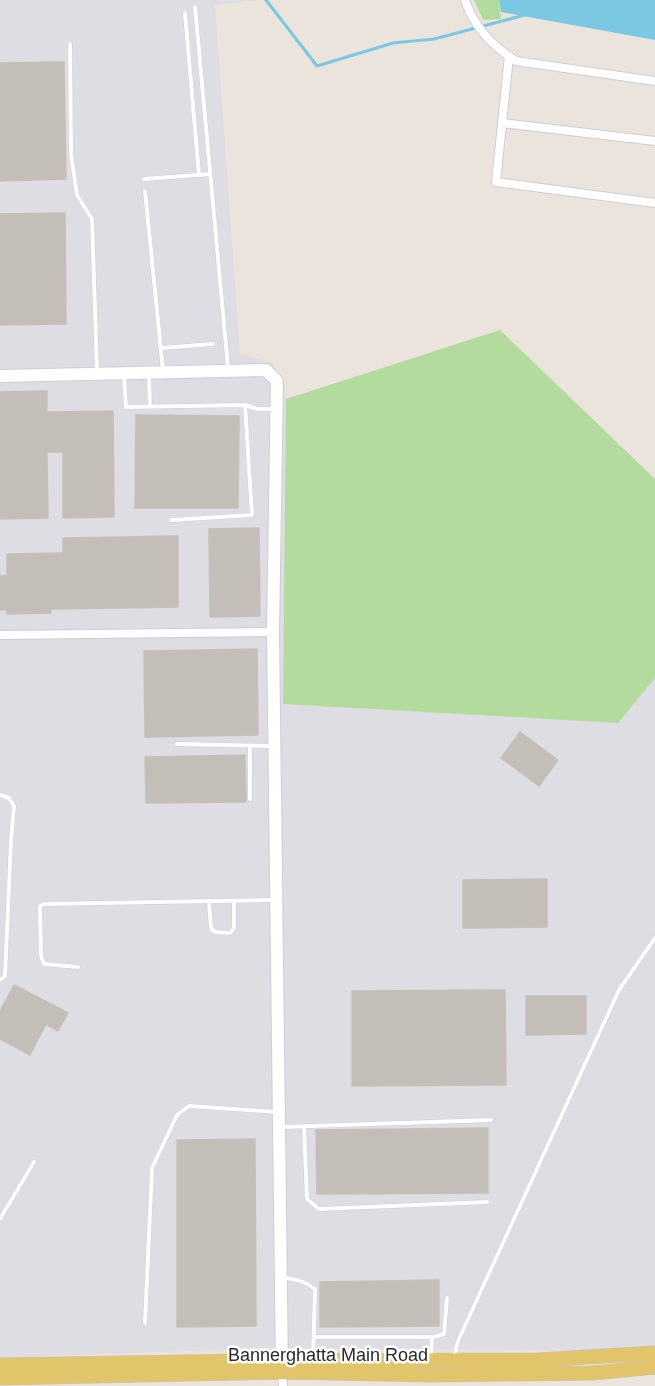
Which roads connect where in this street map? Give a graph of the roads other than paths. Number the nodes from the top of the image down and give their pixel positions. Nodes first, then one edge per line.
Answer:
1 (465, 0) edge
2 (195, 8) dead end
3 (185, 13) dead end
4 (196, 23) junction
5 (186, 24) junction
6 (70, 44) dead end
7 (509, 56) junction
8 (200, 58) junction
9 (189, 59) junction
10 (655, 81) edge
11 (203, 96) junction
12 (192, 98) junction
13 (502, 123) junction
14 (655, 141) edge
15 (207, 143) junction
16 (196, 144) junction
17 (210, 174) junction
18 (199, 175) junction
19 (144, 179) dead end
20 (145, 191) dead end
21 (655, 203) edge
22 (213, 344) dead end
23 (161, 348) junction
24 (228, 371) junction
25 (148, 372) junction
26 (163, 372) junction
27 (123, 373) junction
28 (97, 374) junction
29 (0, 376) edge
30 (245, 405) junction
31 (150, 407) junction
32 (277, 409) junction
33 (171, 520) dead end
34 (273, 632) junction
35 (0, 635) edge
36 (177, 744) dead end
37 (250, 746) junction
38 (275, 746) junction
39 (0, 795) edge
40 (250, 799) dead end
41 (277, 900) junction
42 (234, 901) junction
43 (209, 902) junction
44 (0, 922) edge
45 (7, 926) junction
46 (655, 938) edge
47 (78, 968) dead end
48 (0, 980) edge
49 (280, 1112) junction
50 (490, 1120) dead end
51 (304, 1126) junction
52 (280, 1127) junction
53 (34, 1162) dead end
54 (487, 1202) dead end
55 (0, 1219) edge
56 (283, 1278) junction
57 (447, 1298) dead end
58 (145, 1323) dead end
59 (314, 1337) junction
60 (432, 1337) junction
61 (655, 1353) edge
62 (313, 1360) junction
63 (430, 1360) junction
64 (453, 1360) junction
65 (0, 1365) edge
66 (655, 1367) edge
67 (283, 1373) edge
68 (0, 1378) edge
69 (49, 1381) edge
70 (101, 1382) edge

1 - 7 street
2 - 4 lane
3 - 5 lane
4 - 5 lane
4 - 8 lane
5 - 9 lane
6 - 28 lane
7 - 10 street
7 - 13 street
8 - 9 lane
8 - 11 lane
9 - 12 lane
11 - 12 lane
11 - 15 lane
12 - 16 lane
13 - 14 street
13 - 21 street
15 - 16 lane
15 - 17 lane
16 - 18 lane
17 - 18 lane
17 - 24 lane
18 - 19 lane
20 - 23 lane
22 - 23 lane
23 - 26 lane
24 - 26 street
24 - 32 street
25 - 26 street
25 - 27 street
25 - 31 lane
27 - 28 street
27 - 31 lane
28 - 29 street
30 - 31 lane
30 - 32 lane
30 - 33 lane
32 - 34 street
34 - 35 street
34 - 38 street
36 - 37 lane
37 - 38 lane
37 - 40 lane
38 - 41 street
39 - 45 lane
41 - 42 lane
41 - 49 street
42 - 43 lane
42 - 43 lane
43 - 47 lane
44 - 45 lane
45 - 48 lane
46 - 64 lane
49 - 52 street
49 - 58 lane
50 - 51 lane
51 - 52 lane
51 - 54 lane
52 - 56 street
53 - 55 lane
56 - 59 lane
56 - 67 street
57 - 60 lane
59 - 60 lane
59 - 62 lane
60 - 63 lane
61 - 64 main road
62 - 63 main road
62 - 67 main road
63 - 64 main road
65 - 67 main road
66 - 67 main road, Bannerghatta Main Road
67 - 70 main road, Bannerghatta Main Road
68 - 69 main road, Bannerghatta Main Road
69 - 70 main road, Bannerghatta Main Road

